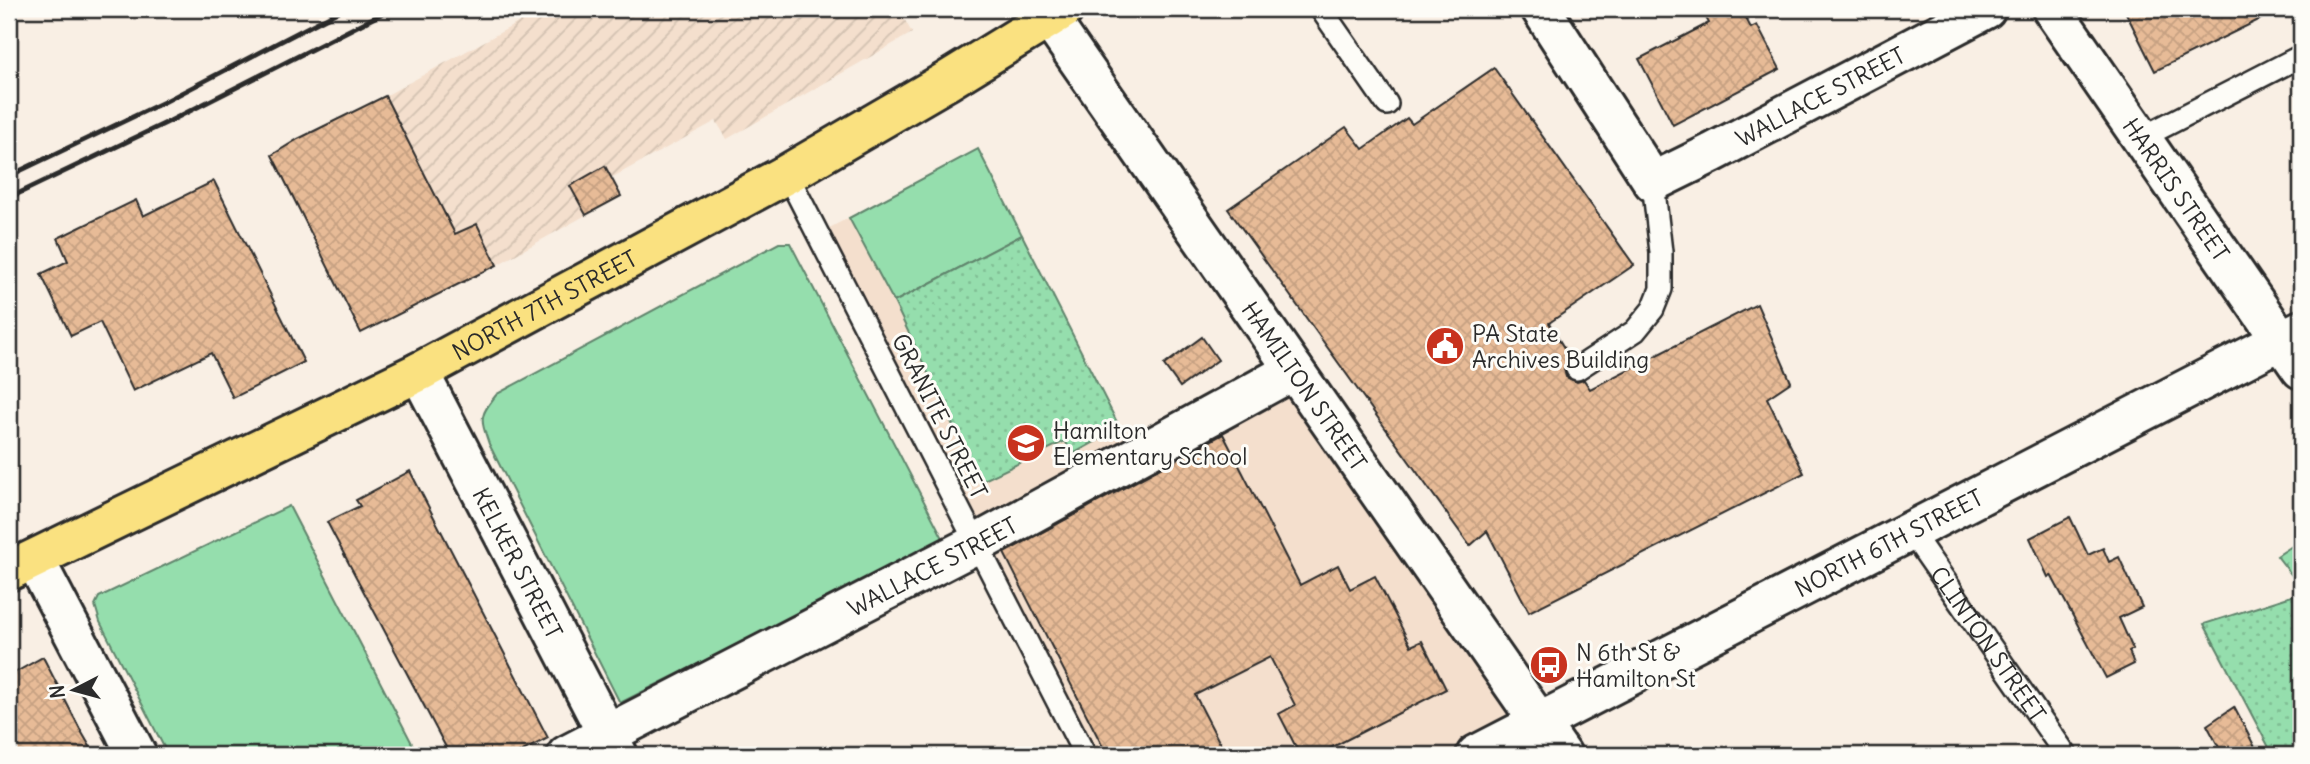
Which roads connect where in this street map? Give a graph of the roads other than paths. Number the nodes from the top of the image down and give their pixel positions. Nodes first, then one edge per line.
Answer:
1 (1321, 9) edge
2 (1541, 9) edge
3 (1986, 9) edge
4 (2052, 9) edge
5 (1056, 13) edge
6 (2301, 56) edge
7 (1387, 104) dead end
8 (2141, 138) junction
9 (787, 174) junction
10 (1653, 182) junction
11 (2295, 346) edge
12 (1577, 369) dead end
13 (1294, 370) junction
14 (419, 372) junction
15 (1911, 532) junction
16 (976, 544) junction
17 (22, 566) edge
18 (1539, 723) junction
19 (613, 745) edge
20 (137, 755) edge
21 (567, 755) edge
22 (1085, 755) edge
23 (1476, 755) edge
24 (1562, 755) edge
25 (2066, 755) edge

1 - 7 lane
2 - 10 street
3 - 10 street, WALLACE STREET
4 - 8 street, HARRIS STREET
5 - 9 main road, NORTH 7TH STREET
5 - 13 street, HAMILTON STREET
6 - 8 lane
8 - 11 street, HARRIS STREET
9 - 14 main road, NORTH 7TH STREET
9 - 16 lane, GRANITE STREET
10 - 12 lane
11 - 15 street, NORTH 6TH STREET
13 - 16 street, WALLACE STREET
13 - 18 street, HAMILTON STREET
14 - 17 main road, NORTH 7TH STREET
14 - 19 street, KELKER STREET
15 - 18 street, NORTH 6TH STREET
15 - 25 lane, CLINTON STREET
16 - 19 street, WALLACE STREET
16 - 22 lane, GRANITE STREET
17 - 20 street
18 - 23 street, NORTH 6TH STREET
18 - 24 street, HAMILTON STREET
19 - 21 street, WALLACE STREET

